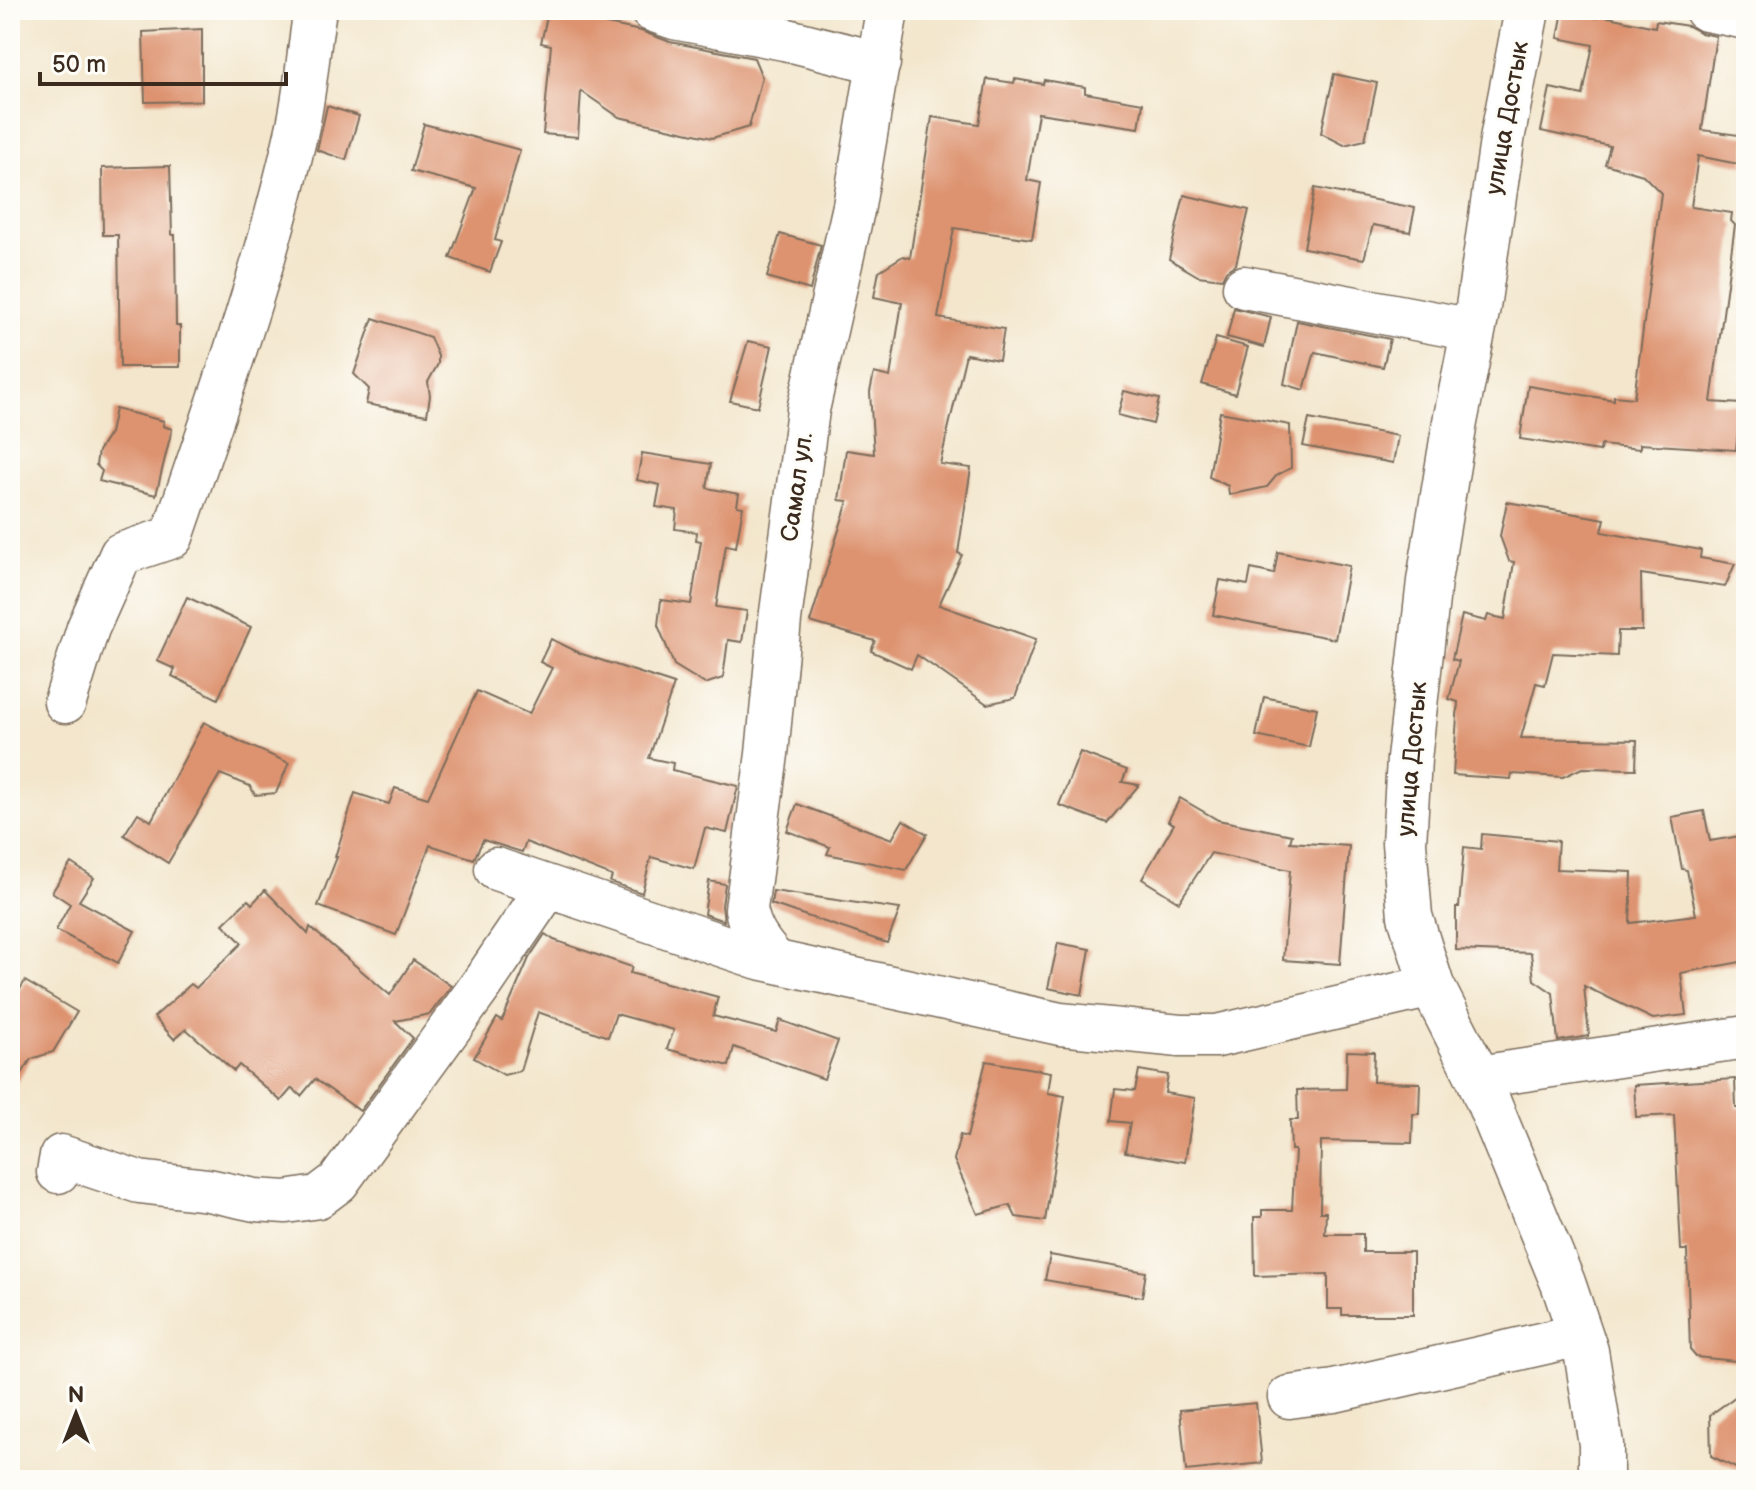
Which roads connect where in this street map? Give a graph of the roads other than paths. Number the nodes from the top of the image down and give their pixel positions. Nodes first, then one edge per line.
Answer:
1 (315, 10) edge
2 (651, 10) edge
3 (887, 10) edge
4 (1527, 10) edge
5 (1706, 10) edge
6 (1746, 18) edge
7 (879, 63) junction
8 (1244, 287) dead end
9 (1473, 330) junction
10 (65, 702) dead end
11 (496, 869) dead end
12 (548, 887) junction
13 (775, 961) junction
14 (1432, 986) junction
15 (1746, 1037) edge
16 (1478, 1077) junction
17 (58, 1172) dead end
18 (1580, 1335) junction
19 (1289, 1397) dead end
20 (1601, 1480) edge

1 - 10 street
2 - 7 street
3 - 7 street, Самал ул.
4 - 9 main road, улица Достык
5 - 6 street
7 - 13 street, Самал ул.
8 - 9 street
9 - 14 main road, улица Достык
11 - 12 street
12 - 13 street
12 - 17 street
13 - 14 street
14 - 16 main road, улица Достык
15 - 16 street
16 - 18 main road, улица Достык
18 - 19 street
18 - 20 main road, улица Достык

